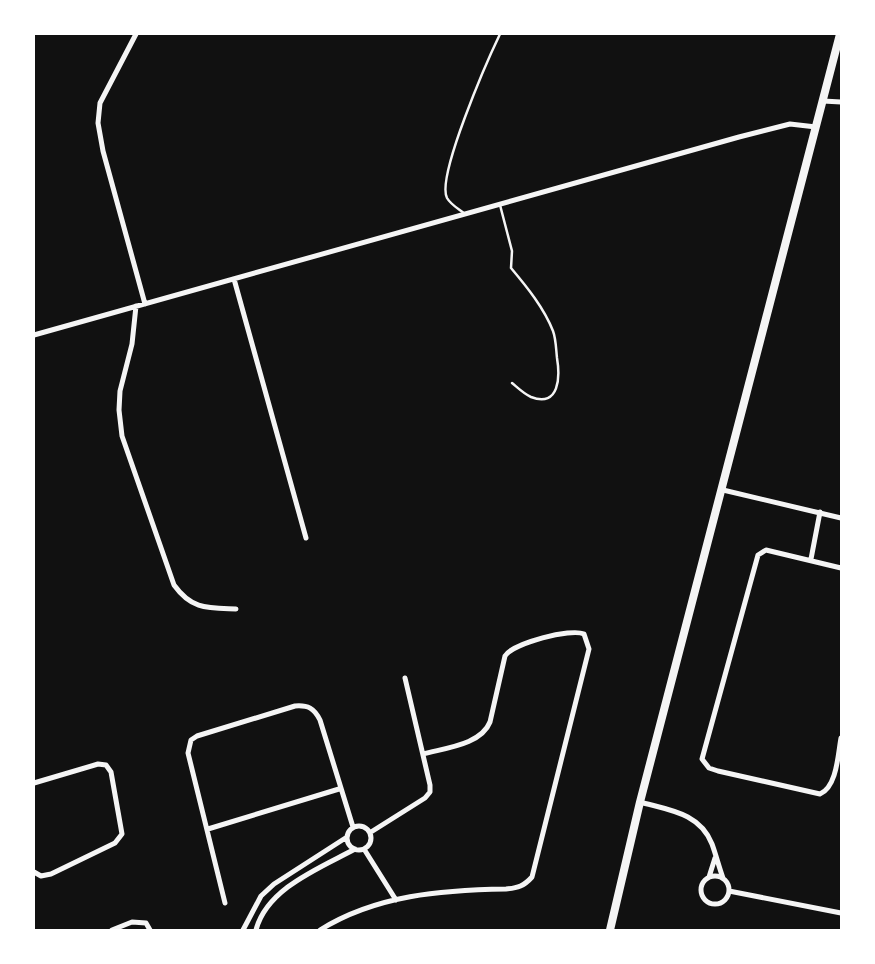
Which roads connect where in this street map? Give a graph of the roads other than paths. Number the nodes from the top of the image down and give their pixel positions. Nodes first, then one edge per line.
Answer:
1 (136, 34) edge
2 (500, 34) edge
3 (840, 34) edge
4 (823, 101) junction
5 (841, 102) edge
6 (816, 126) junction
7 (500, 205) junction
8 (466, 214) junction
9 (234, 279) junction
10 (145, 304) junction
11 (136, 306) junction
12 (34, 335) edge
13 (512, 383) dead end
14 (723, 490) junction
15 (820, 512) junction
16 (841, 518) edge
17 (306, 538) dead end
18 (811, 559) junction
19 (841, 568) edge
20 (236, 609) dead end
21 (405, 678) dead end
22 (841, 738) edge
23 (423, 754) junction
24 (34, 783) edge
25 (339, 789) junction
26 (640, 802) junction
27 (353, 827) junction
28 (208, 829) junction
29 (370, 832) junction
30 (347, 837) junction
31 (355, 849) junction
32 (364, 849) junction
33 (715, 858) junction
34 (34, 872) edge
35 (709, 877) junction
36 (723, 878) junction
37 (729, 891) junction
38 (396, 900) junction
39 (224, 903) dead end
40 (841, 913) edge
41 (112, 930) edge
42 (150, 930) edge
43 (243, 930) edge
44 (256, 930) edge
45 (320, 930) edge
46 (610, 930) edge

1 - 10 street
2 - 8 lane
3 - 4 main road
4 - 5 street
4 - 6 main road
6 - 7 street
6 - 14 main road
7 - 8 street
7 - 13 lane
8 - 9 street
9 - 10 street
9 - 17 street
10 - 11 street
11 - 12 street
11 - 20 street
14 - 15 street
14 - 26 main road
15 - 16 street
15 - 18 street
18 - 19 street
18 - 22 street
21 - 23 street
23 - 29 street
23 - 38 street
24 - 34 street
25 - 27 street
25 - 28 street
25 - 28 street
26 - 33 street
26 - 46 main road
27 - 29 street
27 - 30 street
28 - 39 street
29 - 32 street
30 - 31 street
30 - 43 street
31 - 32 street
31 - 44 street
32 - 38 street
33 - 35 street
33 - 36 street
35 - 36 street
35 - 37 street
36 - 37 street
37 - 40 street
38 - 45 street
41 - 42 street

